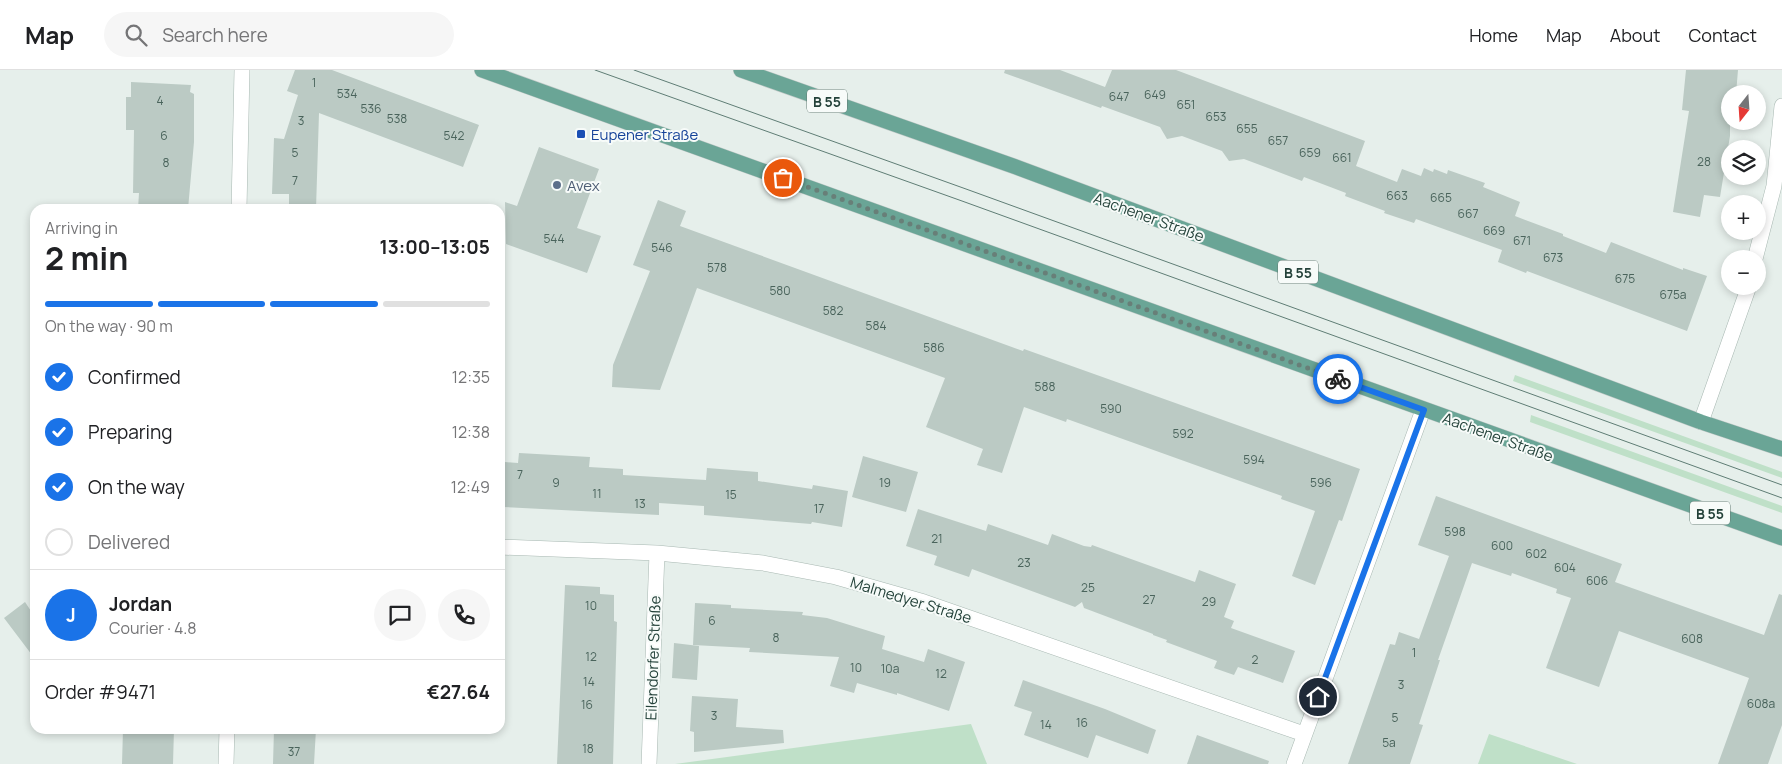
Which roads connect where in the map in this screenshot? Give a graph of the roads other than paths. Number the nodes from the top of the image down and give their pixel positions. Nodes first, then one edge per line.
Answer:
1 (242, 70) edge
2 (482, 70) edge
3 (741, 70) edge
4 (1782, 106) edge
5 (239, 204) edge
6 (1758, 250) edge
7 (1746, 295) edge
8 (1424, 410) junction
9 (1702, 422) junction
10 (1782, 449) edge
11 (1782, 538) edge
12 (505, 547) edge
13 (657, 553) junction
14 (227, 734) edge
15 (1304, 734) junction
16 (226, 764) edge
17 (649, 764) edge
18 (1294, 764) edge

1 - 5 street
2 - 8 main road, Aachener Straße / B 55
3 - 9 main road, Aachener Straße / B 55
4 - 6 street
7 - 9 street
8 - 11 main road, Aachener Straße / B 55
8 - 15 street
9 - 10 main road, Aachener Straße / B 55
12 - 13 street, Malmedyer Straße
13 - 15 street, Malmedyer Straße
13 - 17 street, Eilendorfer Straße
14 - 16 street
15 - 18 street

